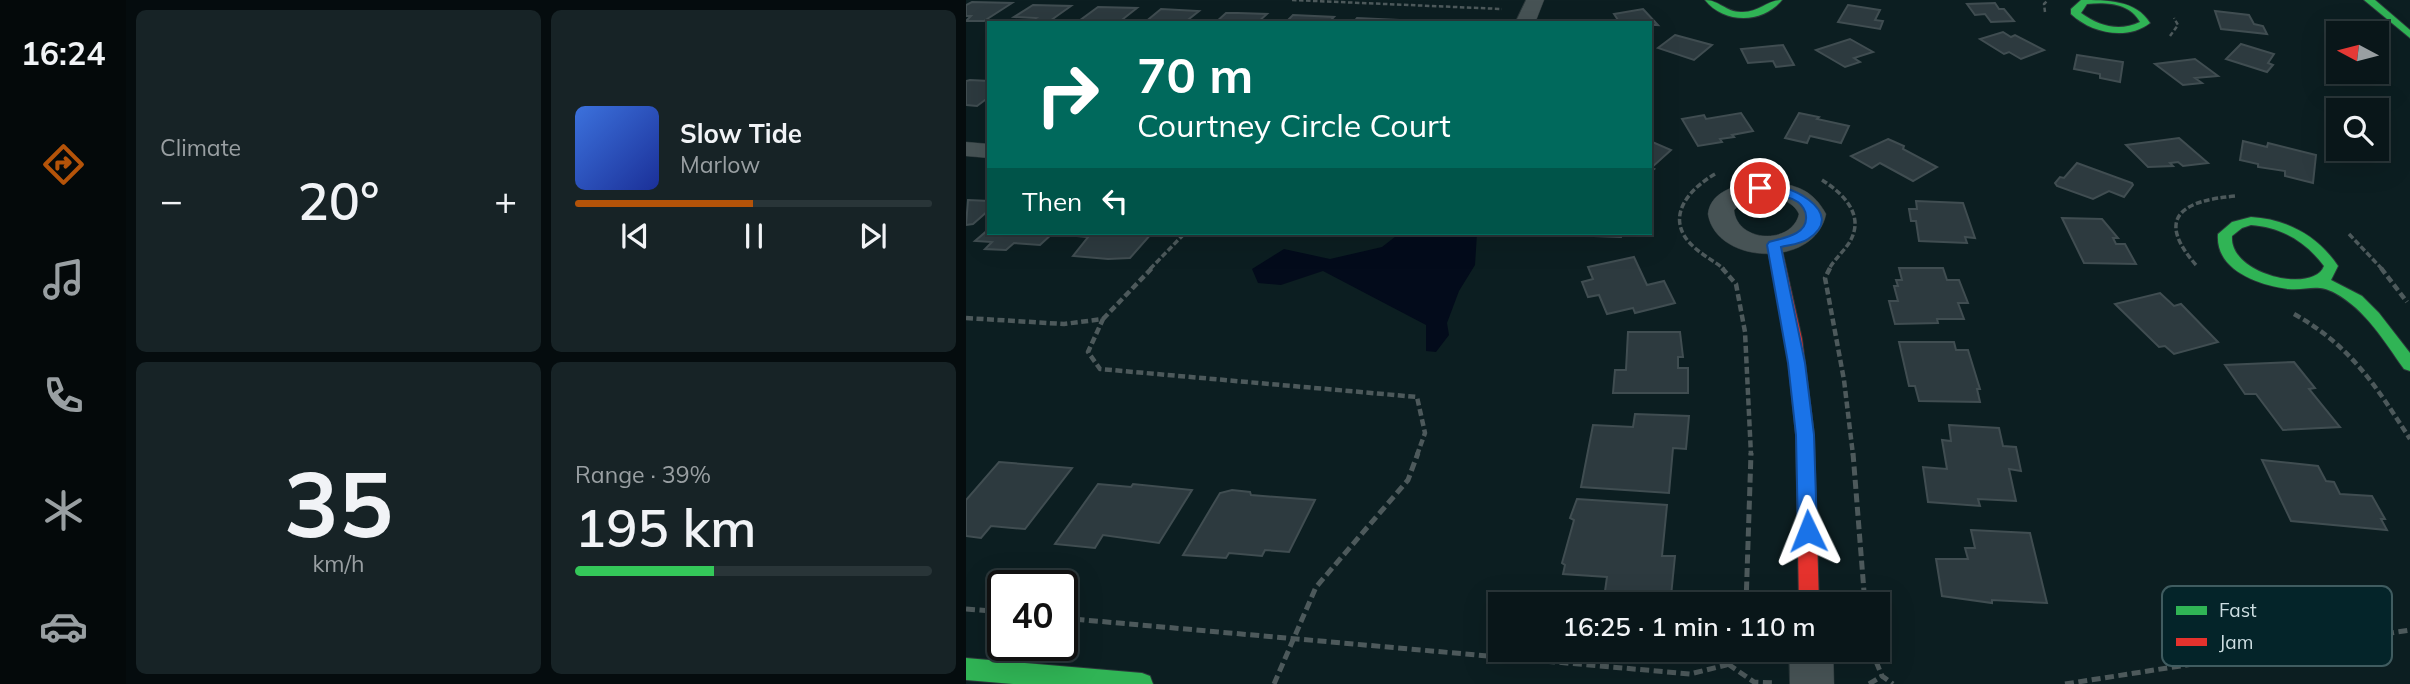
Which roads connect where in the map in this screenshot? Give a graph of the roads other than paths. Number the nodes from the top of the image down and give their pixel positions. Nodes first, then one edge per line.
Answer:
1 (1535, 0) edge
2 (1710, 0) edge
3 (1777, 0) edge
4 (2369, 0) edge
5 (1526, 21) edge
6 (2410, 35) edge
7 (966, 149) edge
8 (987, 151) edge
9 (1774, 245) dead end
10 (2320, 281) junction
11 (2410, 365) edge
12 (1810, 592) edge
13 (1811, 662) edge
14 (966, 669) edge
15 (1142, 684) edge
16 (1812, 684) edge

1 - 5 street
2 - 3 street
4 - 6 street
7 - 8 street
9 - 12 street
10 - 10 street
10 - 11 street
13 - 16 street
14 - 15 street

